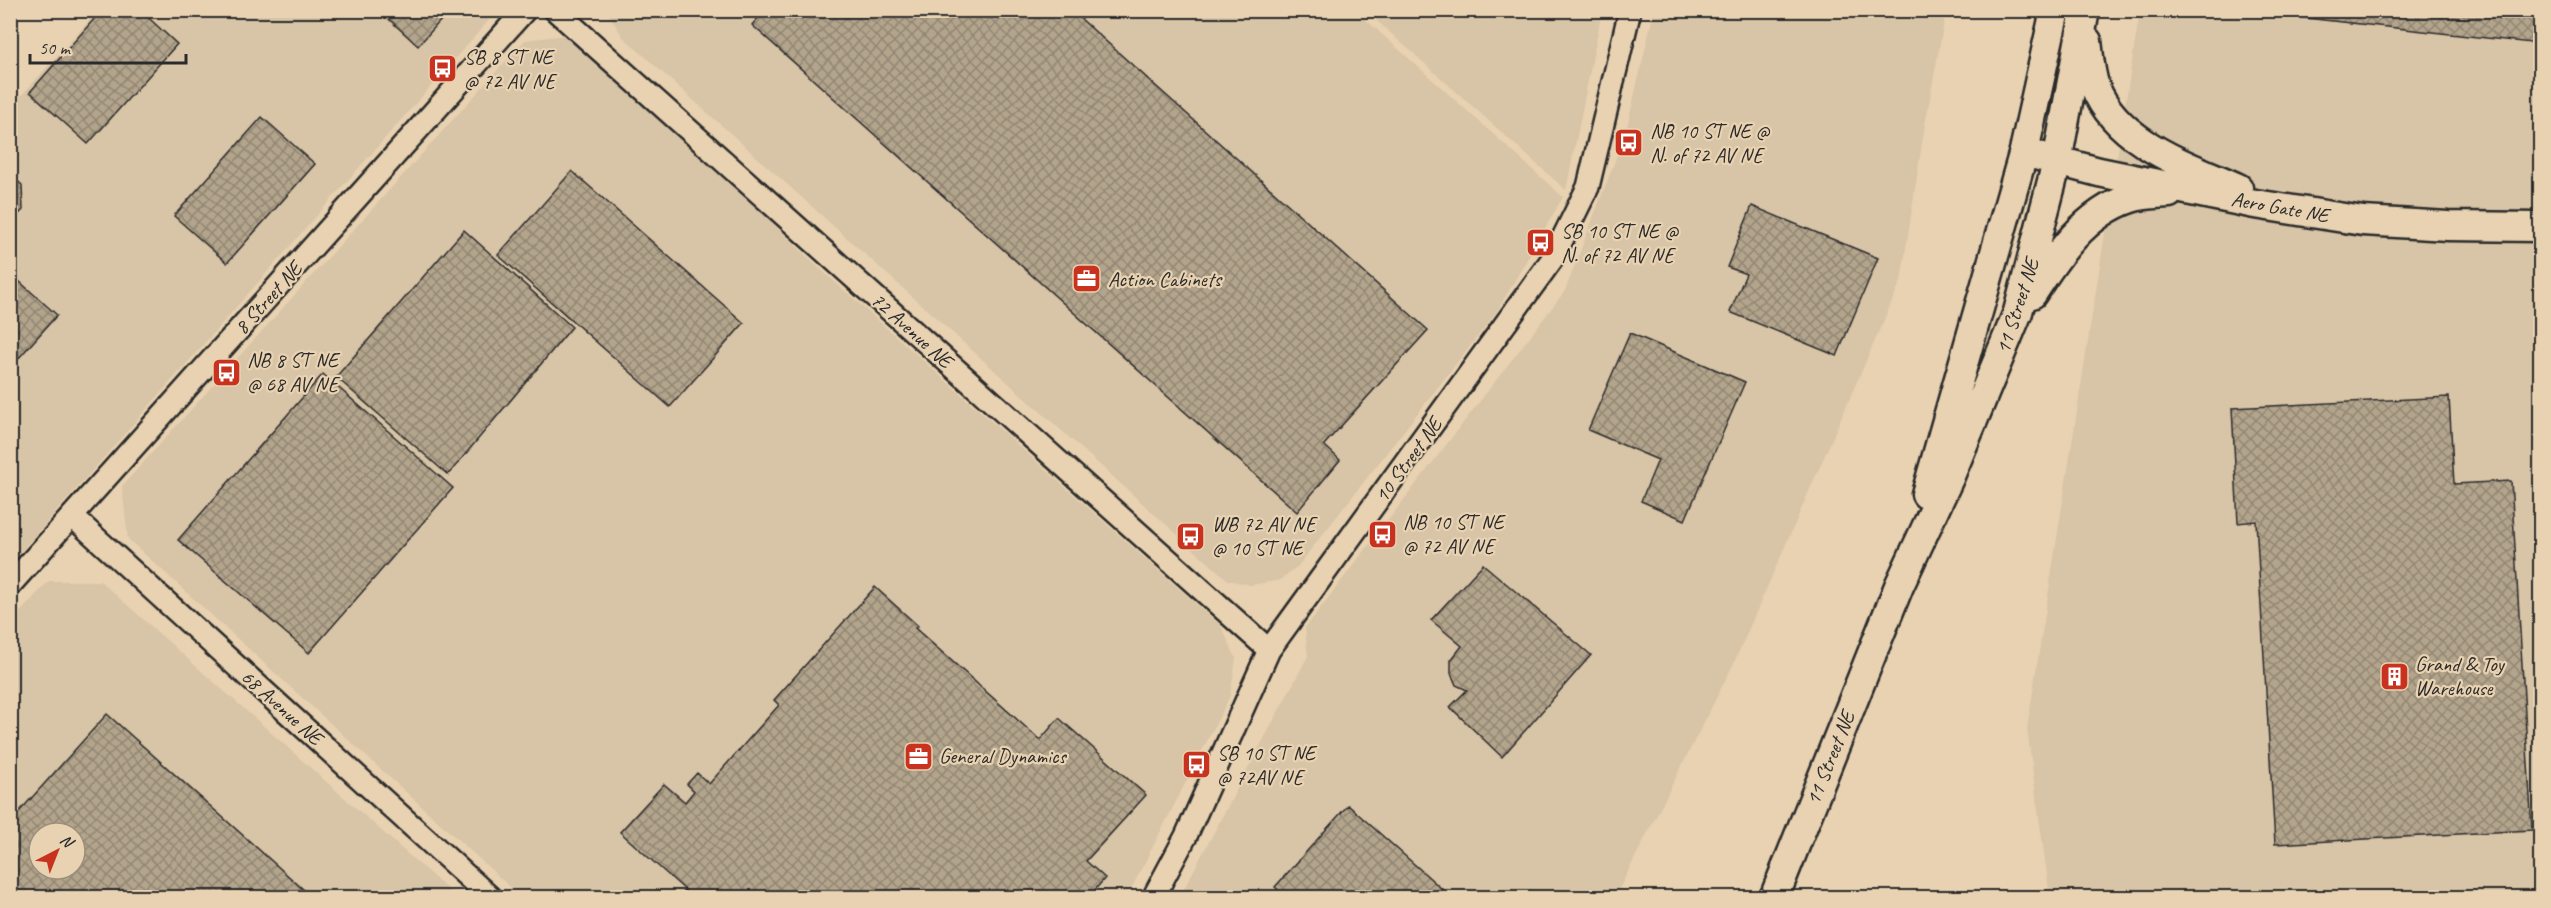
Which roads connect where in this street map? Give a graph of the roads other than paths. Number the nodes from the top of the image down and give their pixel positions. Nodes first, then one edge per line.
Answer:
1 (525, 10) edge
2 (555, 10) edge
3 (1630, 10) edge
4 (2055, 10) edge
5 (2084, 16) edge
6 (2024, 151) junction
7 (2057, 162) junction
8 (2188, 190) junction
9 (2300, 211) junction
10 (2541, 227) edge
11 (2018, 312) junction
12 (73, 517) junction
13 (10, 585) edge
14 (1899, 586) junction
15 (1269, 650) junction
16 (491, 897) edge
17 (1153, 897) edge
18 (1774, 897) edge

1 - 12 street, 8 Street NE
2 - 15 street, 72 Avenue NE
3 - 15 street, 10 Street NE
4 - 6 street, 11 Street NE
5 - 7 street, 11 Street NE
5 - 9 street
6 - 7 street, Aero Gate NE
6 - 14 street, 11 Street NE
7 - 8 street, Aero Gate NE
7 - 11 street, 11 Street NE
8 - 9 street, Aero Gate NE
8 - 11 street
9 - 10 street, Aero Gate NE
11 - 14 street, 11 Street NE
12 - 13 street, 8 Street NE
12 - 16 street, 68 Avenue NE
14 - 18 street, 11 Street NE
15 - 17 street, 10 Street NE

